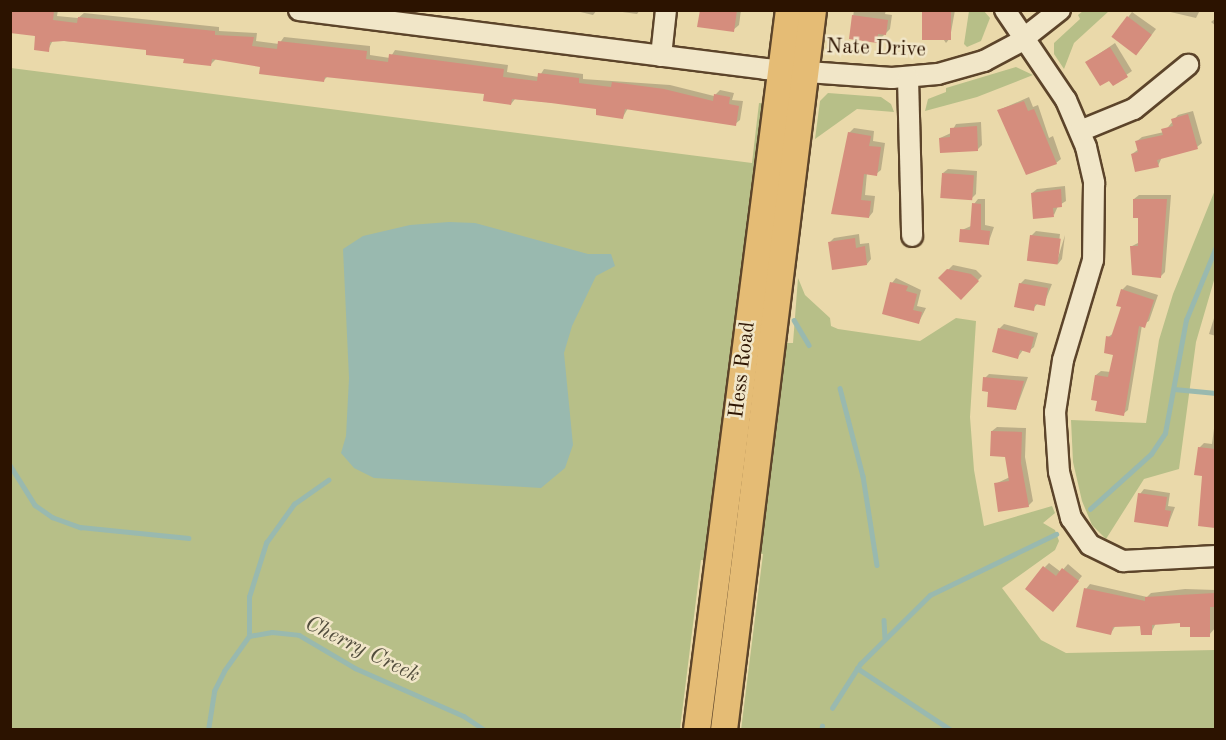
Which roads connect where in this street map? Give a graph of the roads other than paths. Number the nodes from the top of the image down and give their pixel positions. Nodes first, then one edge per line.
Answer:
1 (299, 10) edge
2 (666, 10) edge
3 (789, 10) edge
4 (813, 10) edge
5 (1005, 10) edge
6 (1060, 10) edge
7 (410, 17) edge
8 (1024, 38) junction
9 (661, 56) junction
10 (1188, 65) dead end
11 (794, 70) junction
12 (908, 78) junction
13 (1080, 131) junction
14 (912, 236) dead end
15 (1215, 556) edge
16 (697, 729) edge
17 (724, 729) edge

1 - 7 street, Nate Drive
2 - 9 street
3 - 11 main road, Hess Road
4 - 11 main road, Hess Road
5 - 8 street
6 - 8 street, Nate Drive
7 - 9 street, Nate Drive
8 - 12 street, Nate Drive
8 - 13 street
9 - 11 street, Nate Drive
10 - 13 street
11 - 12 street, Nate Drive
11 - 16 main road, Hess Road
11 - 17 main road, Hess Road
12 - 14 street
13 - 15 street

